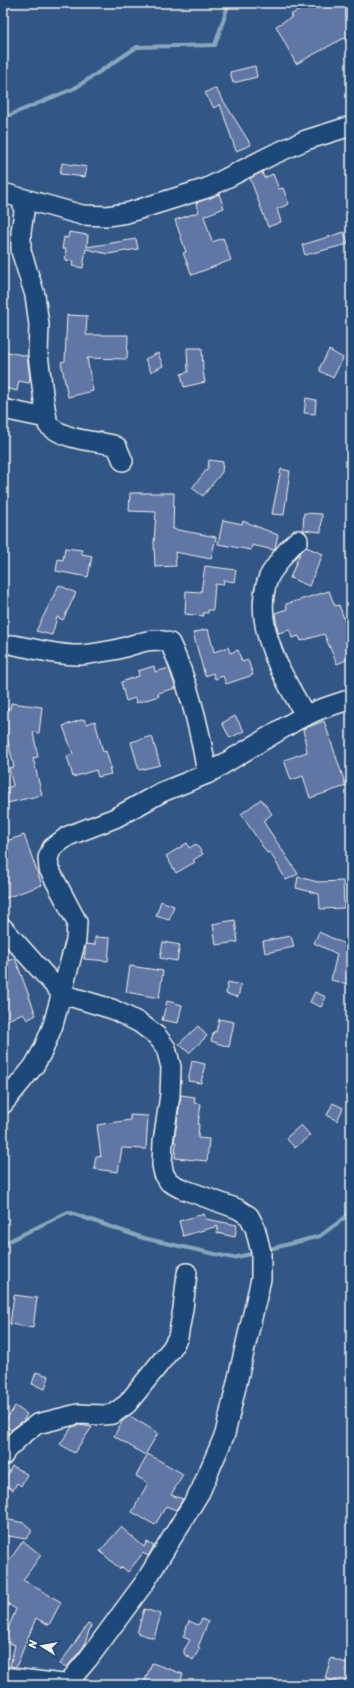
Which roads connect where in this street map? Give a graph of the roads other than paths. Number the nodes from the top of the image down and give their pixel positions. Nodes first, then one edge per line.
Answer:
1 (351, 126) edge
2 (3, 193) edge
3 (22, 200) junction
4 (3, 409) edge
5 (46, 418) junction
6 (123, 461) dead end
7 (298, 540) dead end
8 (14, 645) dead end
9 (351, 699) edge
10 (306, 716) junction
11 (207, 774) junction
12 (3, 928) edge
13 (62, 994) junction
14 (3, 1104) edge
15 (187, 1273) dead end
16 (3, 1456) edge
17 (3, 1677) edge
18 (69, 1684) edge

1 - 3 street
2 - 3 street
3 - 5 street
4 - 5 street
5 - 6 street
7 - 10 street
8 - 11 street
9 - 10 street
10 - 11 street
11 - 13 street
12 - 13 street
13 - 14 street
13 - 18 street
15 - 16 street
17 - 18 street

